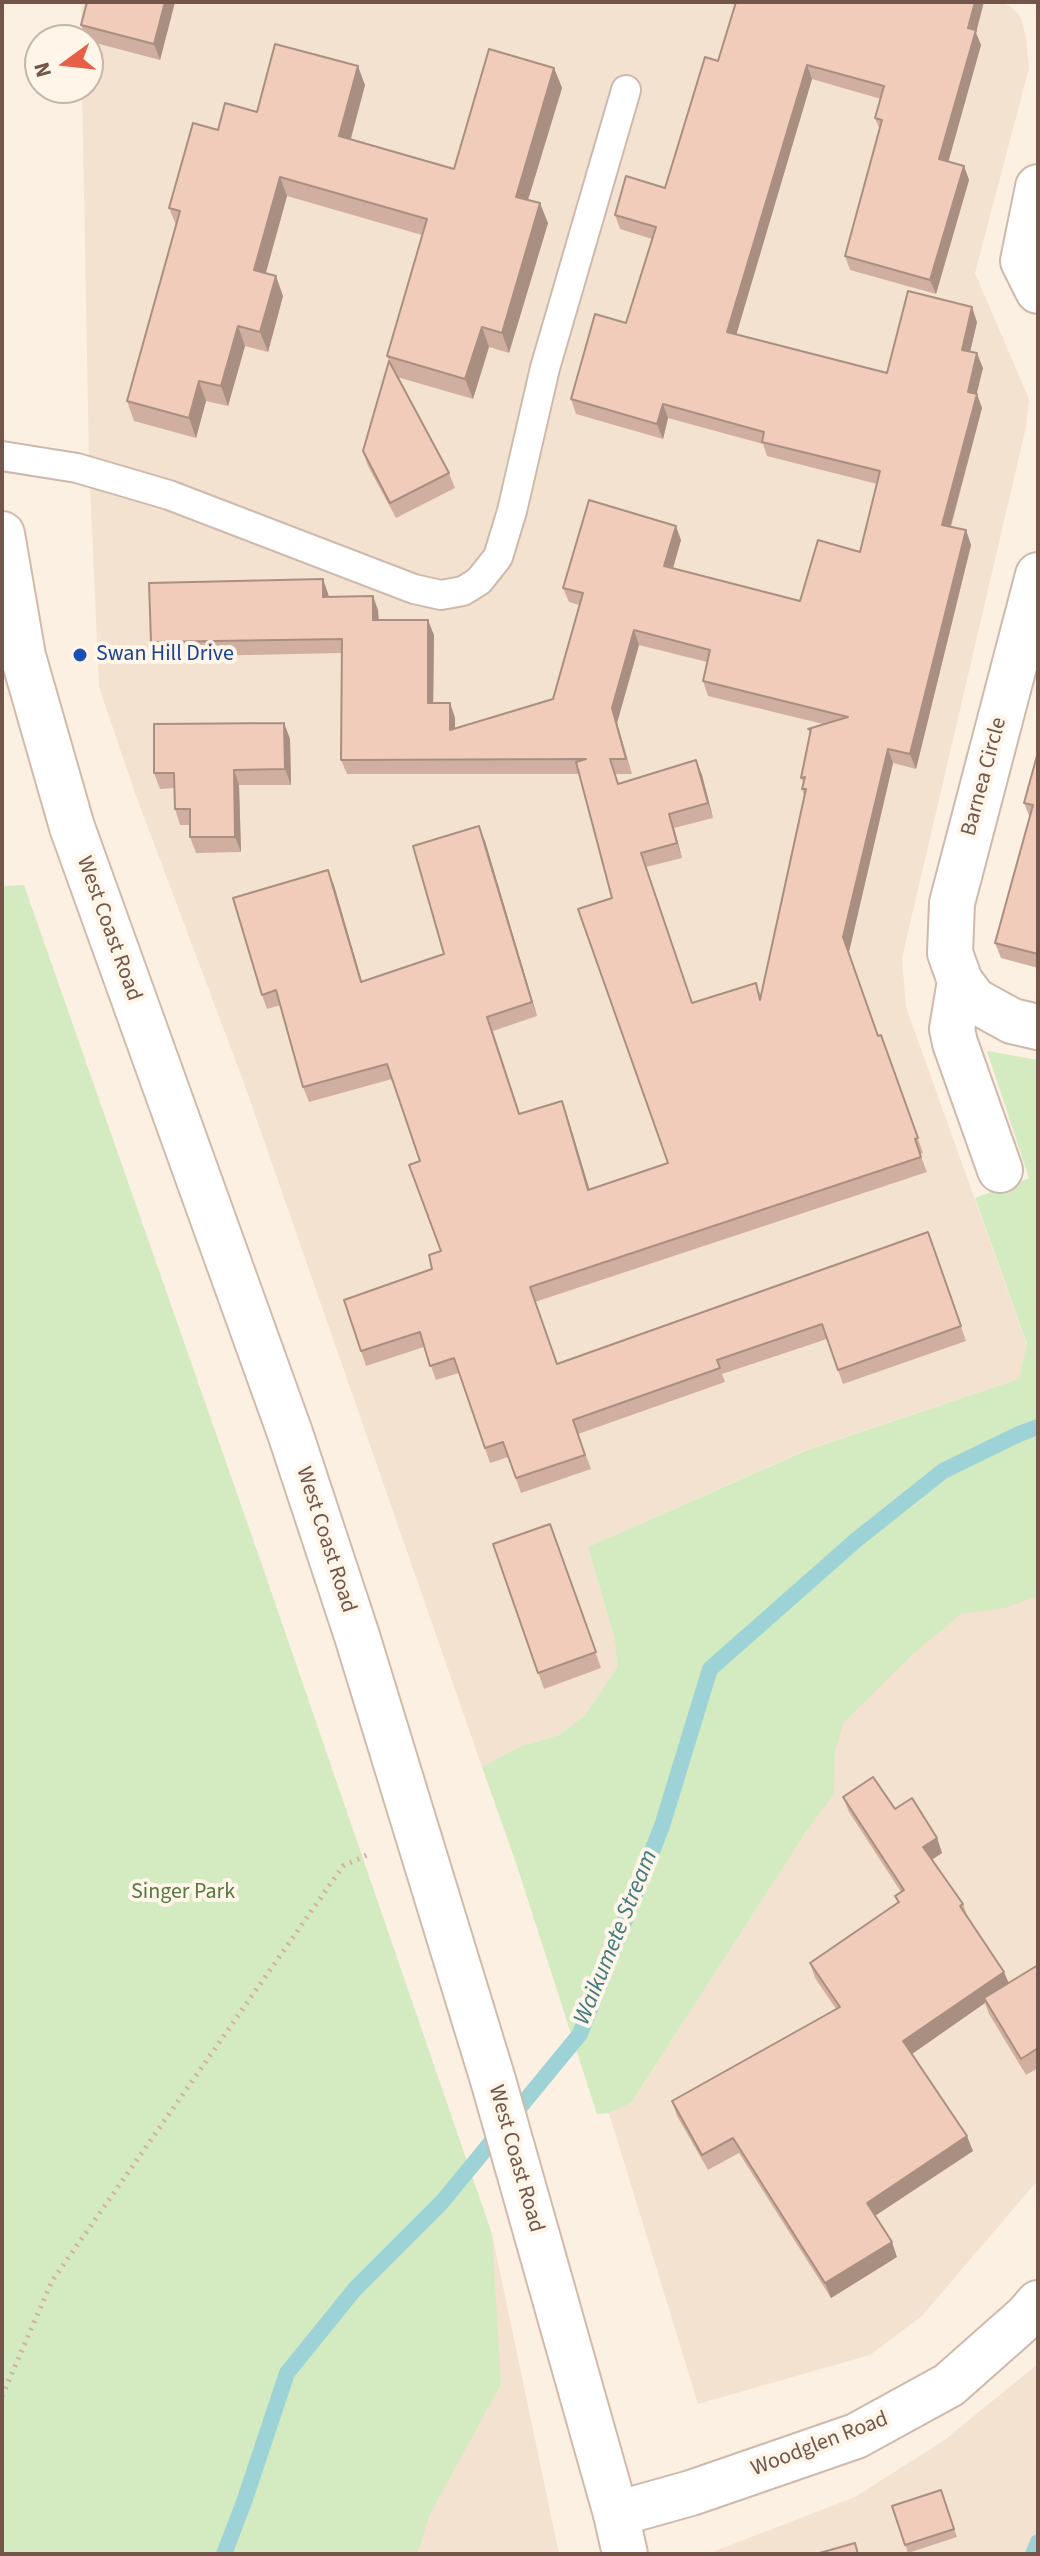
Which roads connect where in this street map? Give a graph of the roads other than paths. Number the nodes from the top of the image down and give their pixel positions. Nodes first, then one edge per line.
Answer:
1 (626, 90) dead end
2 (1038, 187) edge
3 (1038, 291) edge
4 (2, 456) edge
5 (2, 534) edge
6 (1038, 575) edge
7 (960, 981) junction
8 (1038, 1027) edge
9 (1000, 1170) dead end
10 (1038, 2303) edge
11 (620, 2534) edge

1 - 4 lane
2 - 3 main road
5 - 11 main road, West Coast Road
6 - 7 main road, Barnea Circle
7 - 8 main road
7 - 9 main road, Barnea Circle
10 - 11 main road, Woodglen Road

